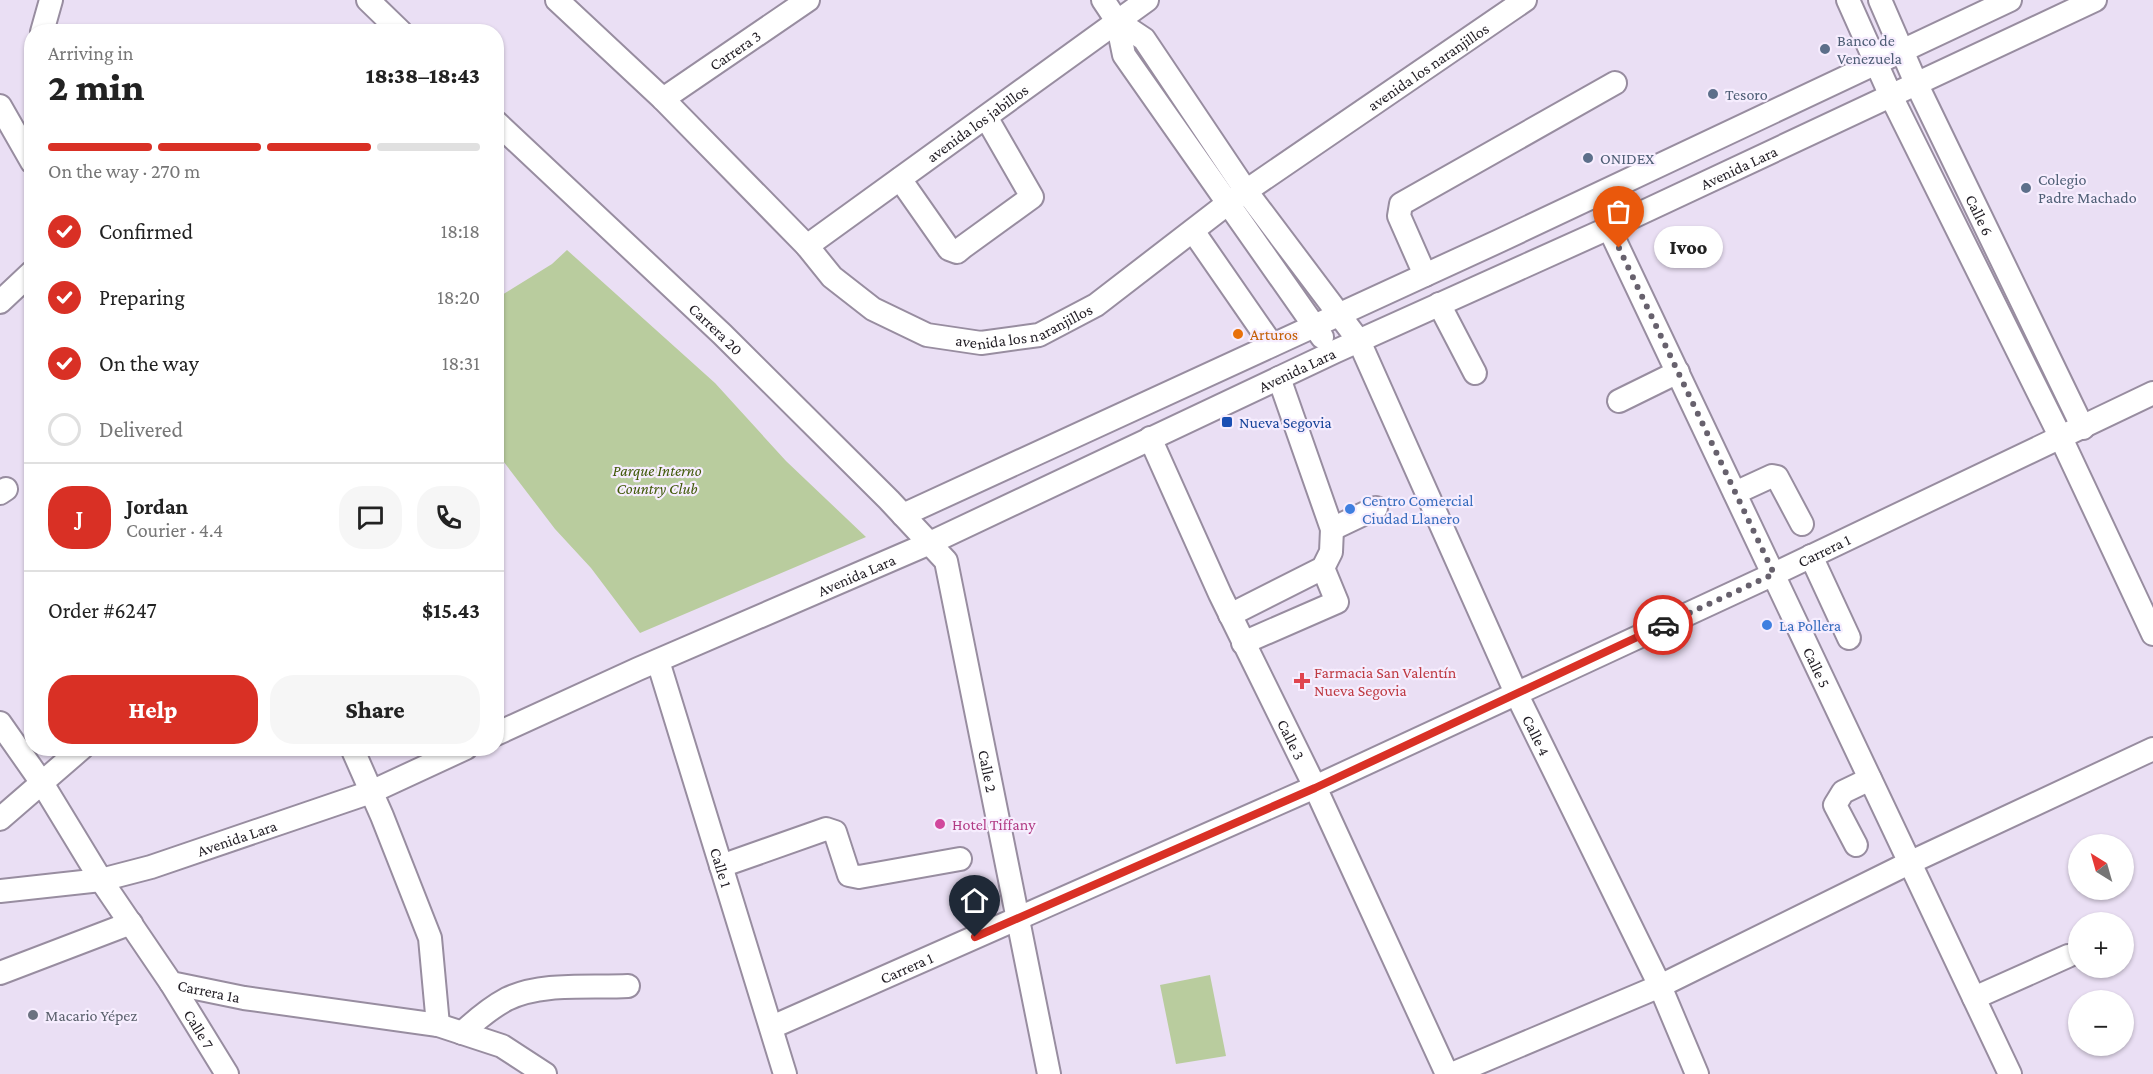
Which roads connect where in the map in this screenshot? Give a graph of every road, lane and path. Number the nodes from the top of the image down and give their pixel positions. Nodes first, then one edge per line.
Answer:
1 (368, 0) edge
2 (557, 0) edge
3 (808, 0) edge
4 (1104, 0) edge
5 (1147, 0) edge
6 (1525, 0) edge
7 (1848, 0) edge
8 (1880, 0) edge
9 (2010, 0) edge
10 (2095, 0) edge
11 (1118, 21) junction
12 (393, 24) edge
13 (1903, 51) junction
14 (1875, 63) junction
15 (1615, 83) dead end
16 (1916, 83) junction
17 (1890, 94) junction
18 (663, 99) junction
19 (0, 106) edge
20 (986, 117) junction
21 (504, 130) edge
22 (24, 148) edge
23 (900, 179) junction
24 (1246, 191) junction
25 (1227, 204) junction
26 (1610, 228) junction
27 (1193, 231) junction
28 (807, 246) junction
29 (1425, 275) junction
30 (24, 280) edge
31 (0, 302) edge
32 (1439, 304) junction
33 (1339, 314) junction
34 (1313, 327) junction
35 (1359, 341) junction
36 (1272, 345) junction
37 (1334, 352) junction
38 (1678, 372) junction
39 (1475, 374) dead end
40 (1279, 378) junction
41 (2153, 393) edge
42 (1619, 401) dead end
43 (2083, 428) junction
44 (1150, 438) junction
45 (2061, 438) junction
46 (1735, 493) junction
47 (1376, 508) dead end
48 (903, 515) junction
49 (1802, 524) dead end
50 (1332, 528) junction
51 (930, 543) junction
52 (1811, 556) junction
53 (1323, 568) junction
54 (1774, 574) junction
55 (1230, 615) junction
56 (2153, 634) edge
57 (1849, 638) dead end
58 (1243, 643) junction
59 (658, 661) junction
60 (1516, 693) junction
61 (0, 723) edge
62 (504, 731) edge
63 (2153, 749) edge
64 (73, 756) edge
65 (355, 756) edge
66 (449, 756) edge
67 (1870, 779) junction
68 (42, 783) junction
69 (1315, 788) junction
70 (371, 792) junction
71 (0, 819) edge
72 (1856, 845) dead end
73 (960, 859) dead end
74 (1909, 863) junction
75 (722, 866) junction
76 (101, 880) junction
77 (0, 891) edge
78 (1016, 919) junction
79 (131, 923) junction
80 (2068, 956) dead end
81 (0, 973) edge
82 (171, 983) junction
83 (628, 986) dead end
84 (1660, 986) junction
85 (1974, 999) junction
86 (438, 1025) junction
87 (772, 1027) junction
88 (462, 1033) junction
89 (227, 1074) edge
90 (545, 1074) edge
91 (785, 1074) edge
92 (1049, 1074) edge
93 (1447, 1074) edge
94 (1452, 1074) edge
95 (1697, 1074) edge
96 (2010, 1074) edge

1 - 12 street
2 - 18 street, avenida los naranjillos
3 - 18 street, Carrera 3
4 - 11 street
5 - 11 street, avenida los jabillos
6 - 24 street, avenida los naranjillos
7 - 14 street
8 - 13 street, Calle 6
9 - 13 street, Avenida Lara
10 - 16 street, Avenida Lara
11 - 20 street, avenida los jabillos
11 - 24 street, Calle 4
11 - 25 street
13 - 14 street, Avenida Lara
13 - 16 street, Calle 6
14 - 17 street
14 - 29 street, Avenida Lara
15 - 29 street
16 - 17 street, Avenida Lara
16 - 43 street, Calle 6
17 - 26 street, Avenida Lara
17 - 45 street
18 - 28 street, avenida los naranjillos
19 - 22 street
20 - 23 street, avenida los jabillos
20 - 23 street
21 - 48 street, Carrera 20
23 - 28 street, avenida los jabillos
24 - 25 street, avenida los naranjillos
24 - 33 street, Calle 4
25 - 27 street, avenida los naranjillos
25 - 34 street
26 - 32 street, Avenida Lara
26 - 38 street, Calle 5
27 - 28 street, avenida los naranjillos
27 - 36 street
29 - 33 street, Avenida Lara
30 - 31 street
32 - 35 street, Avenida Lara
32 - 39 street
33 - 34 street, Avenida Lara
33 - 35 street, Calle 4
34 - 36 street, Avenida Lara
34 - 37 street
35 - 37 street, Avenida Lara
35 - 60 street, Calle 4
36 - 48 street, Avenida Lara
37 - 40 street, Avenida Lara
38 - 42 street
38 - 46 street, Calle 5
40 - 44 street, Avenida Lara
40 - 50 street
41 - 43 street, Carrera 1
43 - 45 street, Carrera 1
44 - 51 street, Avenida Lara
44 - 55 street, Calle 3
45 - 52 street, Carrera 1
45 - 56 street
46 - 49 street
46 - 54 street, Calle 5
47 - 50 street
48 - 51 street, Carrera 20
50 - 53 street
51 - 59 street, Avenida Lara
51 - 78 street, Calle 2
52 - 54 street, Carrera 1
52 - 57 street
53 - 55 street
53 - 58 street
54 - 60 street, Carrera 1
54 - 67 street, Calle 5
55 - 58 street, Calle 3
58 - 69 street, Calle 3
59 - 62 street, Avenida Lara
59 - 75 street, Calle 1
60 - 69 street, Carrera 1
60 - 84 street, Calle 4
61 - 68 street, Carrera 1a
63 - 74 street
64 - 68 street
65 - 70 street
66 - 70 street, Avenida Lara
67 - 72 street
67 - 74 street, Calle 5
68 - 71 street
68 - 76 street, Carrera 1a
69 - 78 street, Carrera 1
69 - 93 street, Calle 3
70 - 76 street, Avenida Lara
70 - 86 street
73 - 75 street
74 - 84 street
74 - 85 street, Calle 5
75 - 87 street, Calle 1
76 - 77 street, Avenida Lara
76 - 79 street, Carrera 1a
78 - 87 street, Carrera 1
78 - 92 street, Calle 2
79 - 81 street
79 - 82 street, Carrera 1a
80 - 85 street
82 - 86 street, Carrera 1a
82 - 89 street, Calle 7
83 - 88 street
84 - 94 street
84 - 95 street, Calle 4
85 - 96 street, Calle 5
86 - 88 street, Carrera 1a
87 - 91 street, Calle 1
88 - 90 street, Carrera 1a

